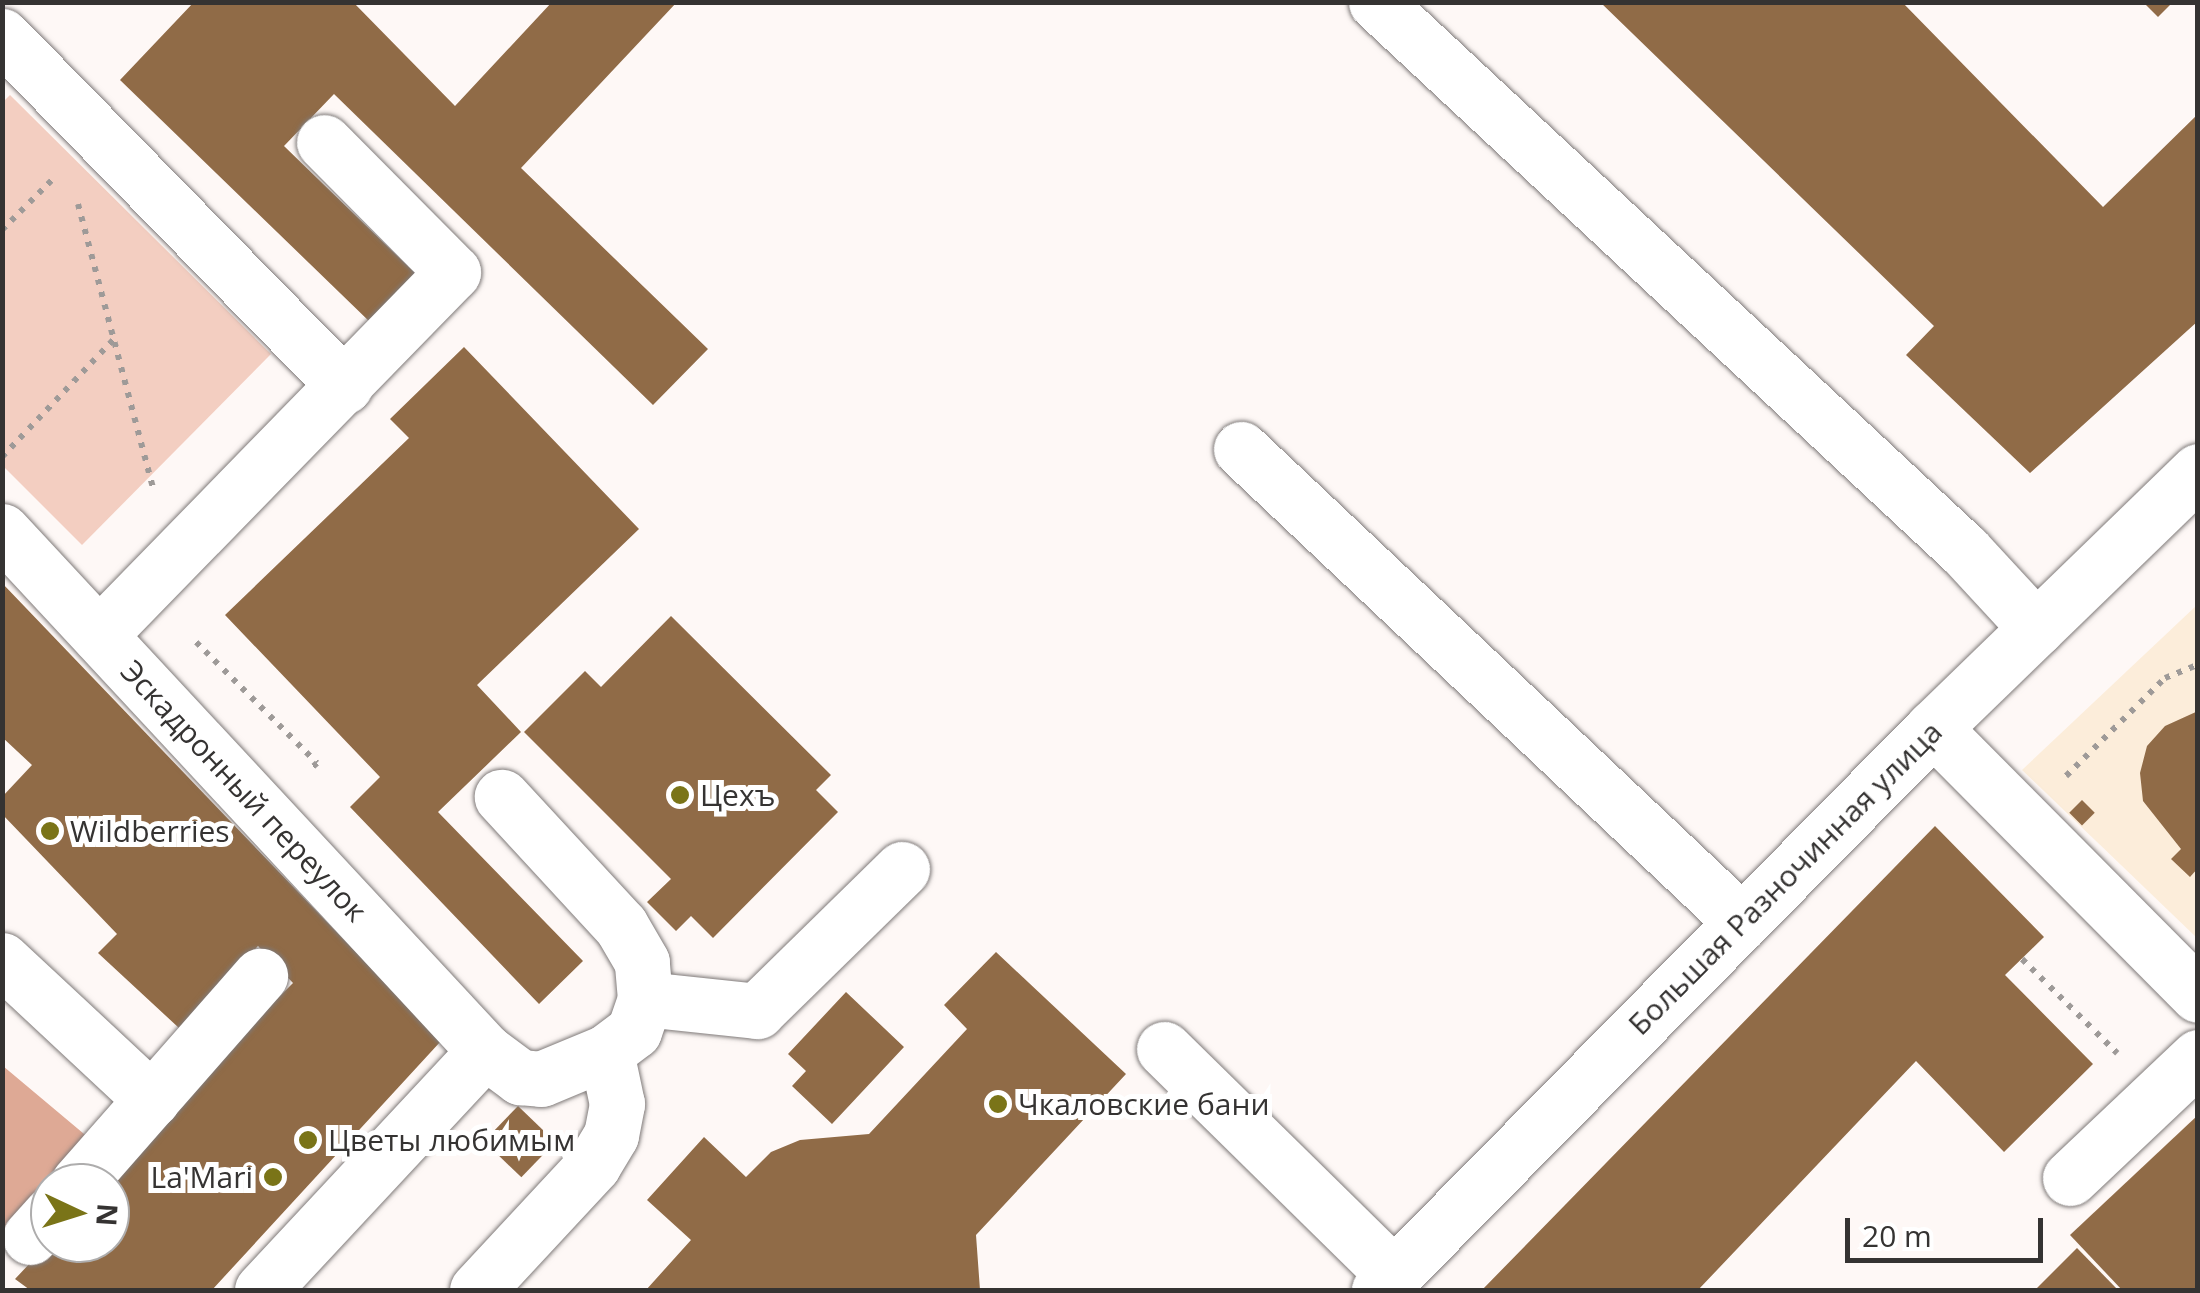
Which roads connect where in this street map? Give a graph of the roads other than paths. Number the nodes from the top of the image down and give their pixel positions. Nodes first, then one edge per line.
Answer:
1 (16, 2) edge
2 (1376, 2) edge
3 (2, 16) edge
4 (2, 36) edge
5 (324, 142) dead end
6 (345, 386) junction
7 (1241, 449) dead end
8 (2198, 472) edge
9 (2, 531) edge
10 (2036, 628) junction
11 (99, 635) junction
12 (1932, 728) junction
13 (502, 798) dead end
14 (902, 869) dead end
15 (1742, 922) junction
16 (2, 960) edge
17 (260, 976) dead end
18 (2198, 995) edge
19 (644, 999) junction
20 (1164, 1050) dead end
21 (485, 1051) junction
22 (606, 1052) junction
23 (2198, 1057) edge
24 (152, 1100) junction
25 (96, 1163) edge
26 (2070, 1178) dead end
27 (1386, 1282) edge
28 (262, 1290) edge
29 (478, 1290) edge

1 - 3 street
2 - 10 street
4 - 6 street
5 - 6 street
6 - 11 street
7 - 15 street
8 - 10 street, Большая Разночинная улица
9 - 11 street, Эскадронный переулок
10 - 12 street, Большая Разночинная улица
11 - 21 street, Эскадронный переулок
12 - 15 street, Большая Разночинная улица
12 - 18 street
13 - 19 street
14 - 19 street
15 - 27 street, Большая Разночинная улица
16 - 24 street
17 - 24 street
19 - 22 street
20 - 27 street
21 - 22 street, Эскадронный переулок
21 - 28 street
22 - 29 street
23 - 26 street
24 - 25 street

